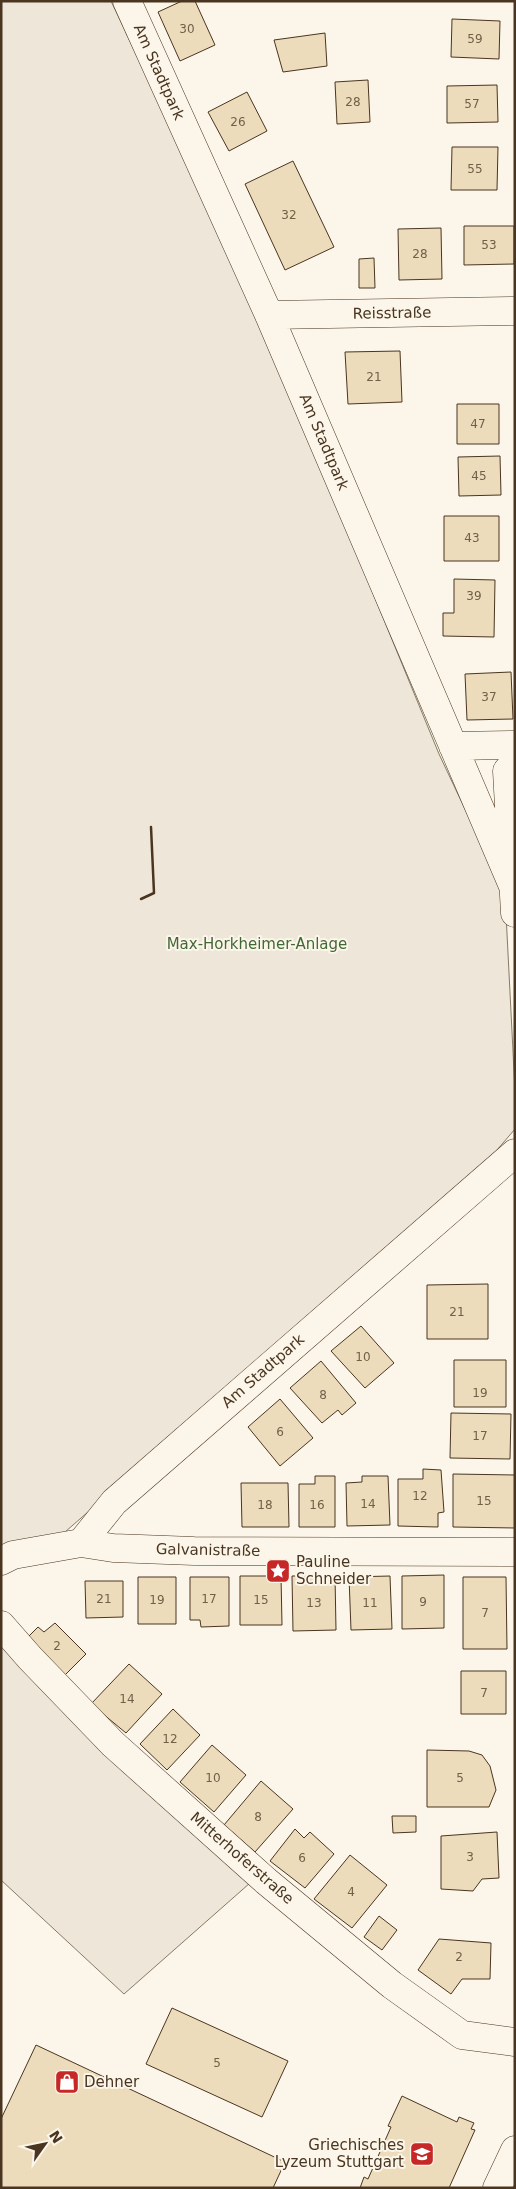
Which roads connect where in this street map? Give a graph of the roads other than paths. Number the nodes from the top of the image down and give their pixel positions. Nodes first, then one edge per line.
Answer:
1 (126, 1) edge
2 (515, 311) edge
3 (270, 315) junction
4 (515, 745) edge
5 (454, 746) junction
6 (515, 763) edge
7 (513, 886) junction
8 (515, 913) edge
9 (515, 1153) edge
10 (81, 1543) junction
11 (515, 1552) edge
12 (1, 1561) edge
13 (1, 1625) edge
14 (515, 2042) edge
15 (515, 2150) edge
16 (497, 2188) edge

1 - 3 street, Am Stadtpark
2 - 3 street, Reisstraße
3 - 5 street, Am Stadtpark
4 - 5 street
5 - 7 street, Am Stadtpark
6 - 7 street
7 - 8 street
9 - 10 street, Am Stadtpark
10 - 11 street, Galvanistraße
10 - 12 street
13 - 14 street, Mitterhoferstraße
15 - 16 street

